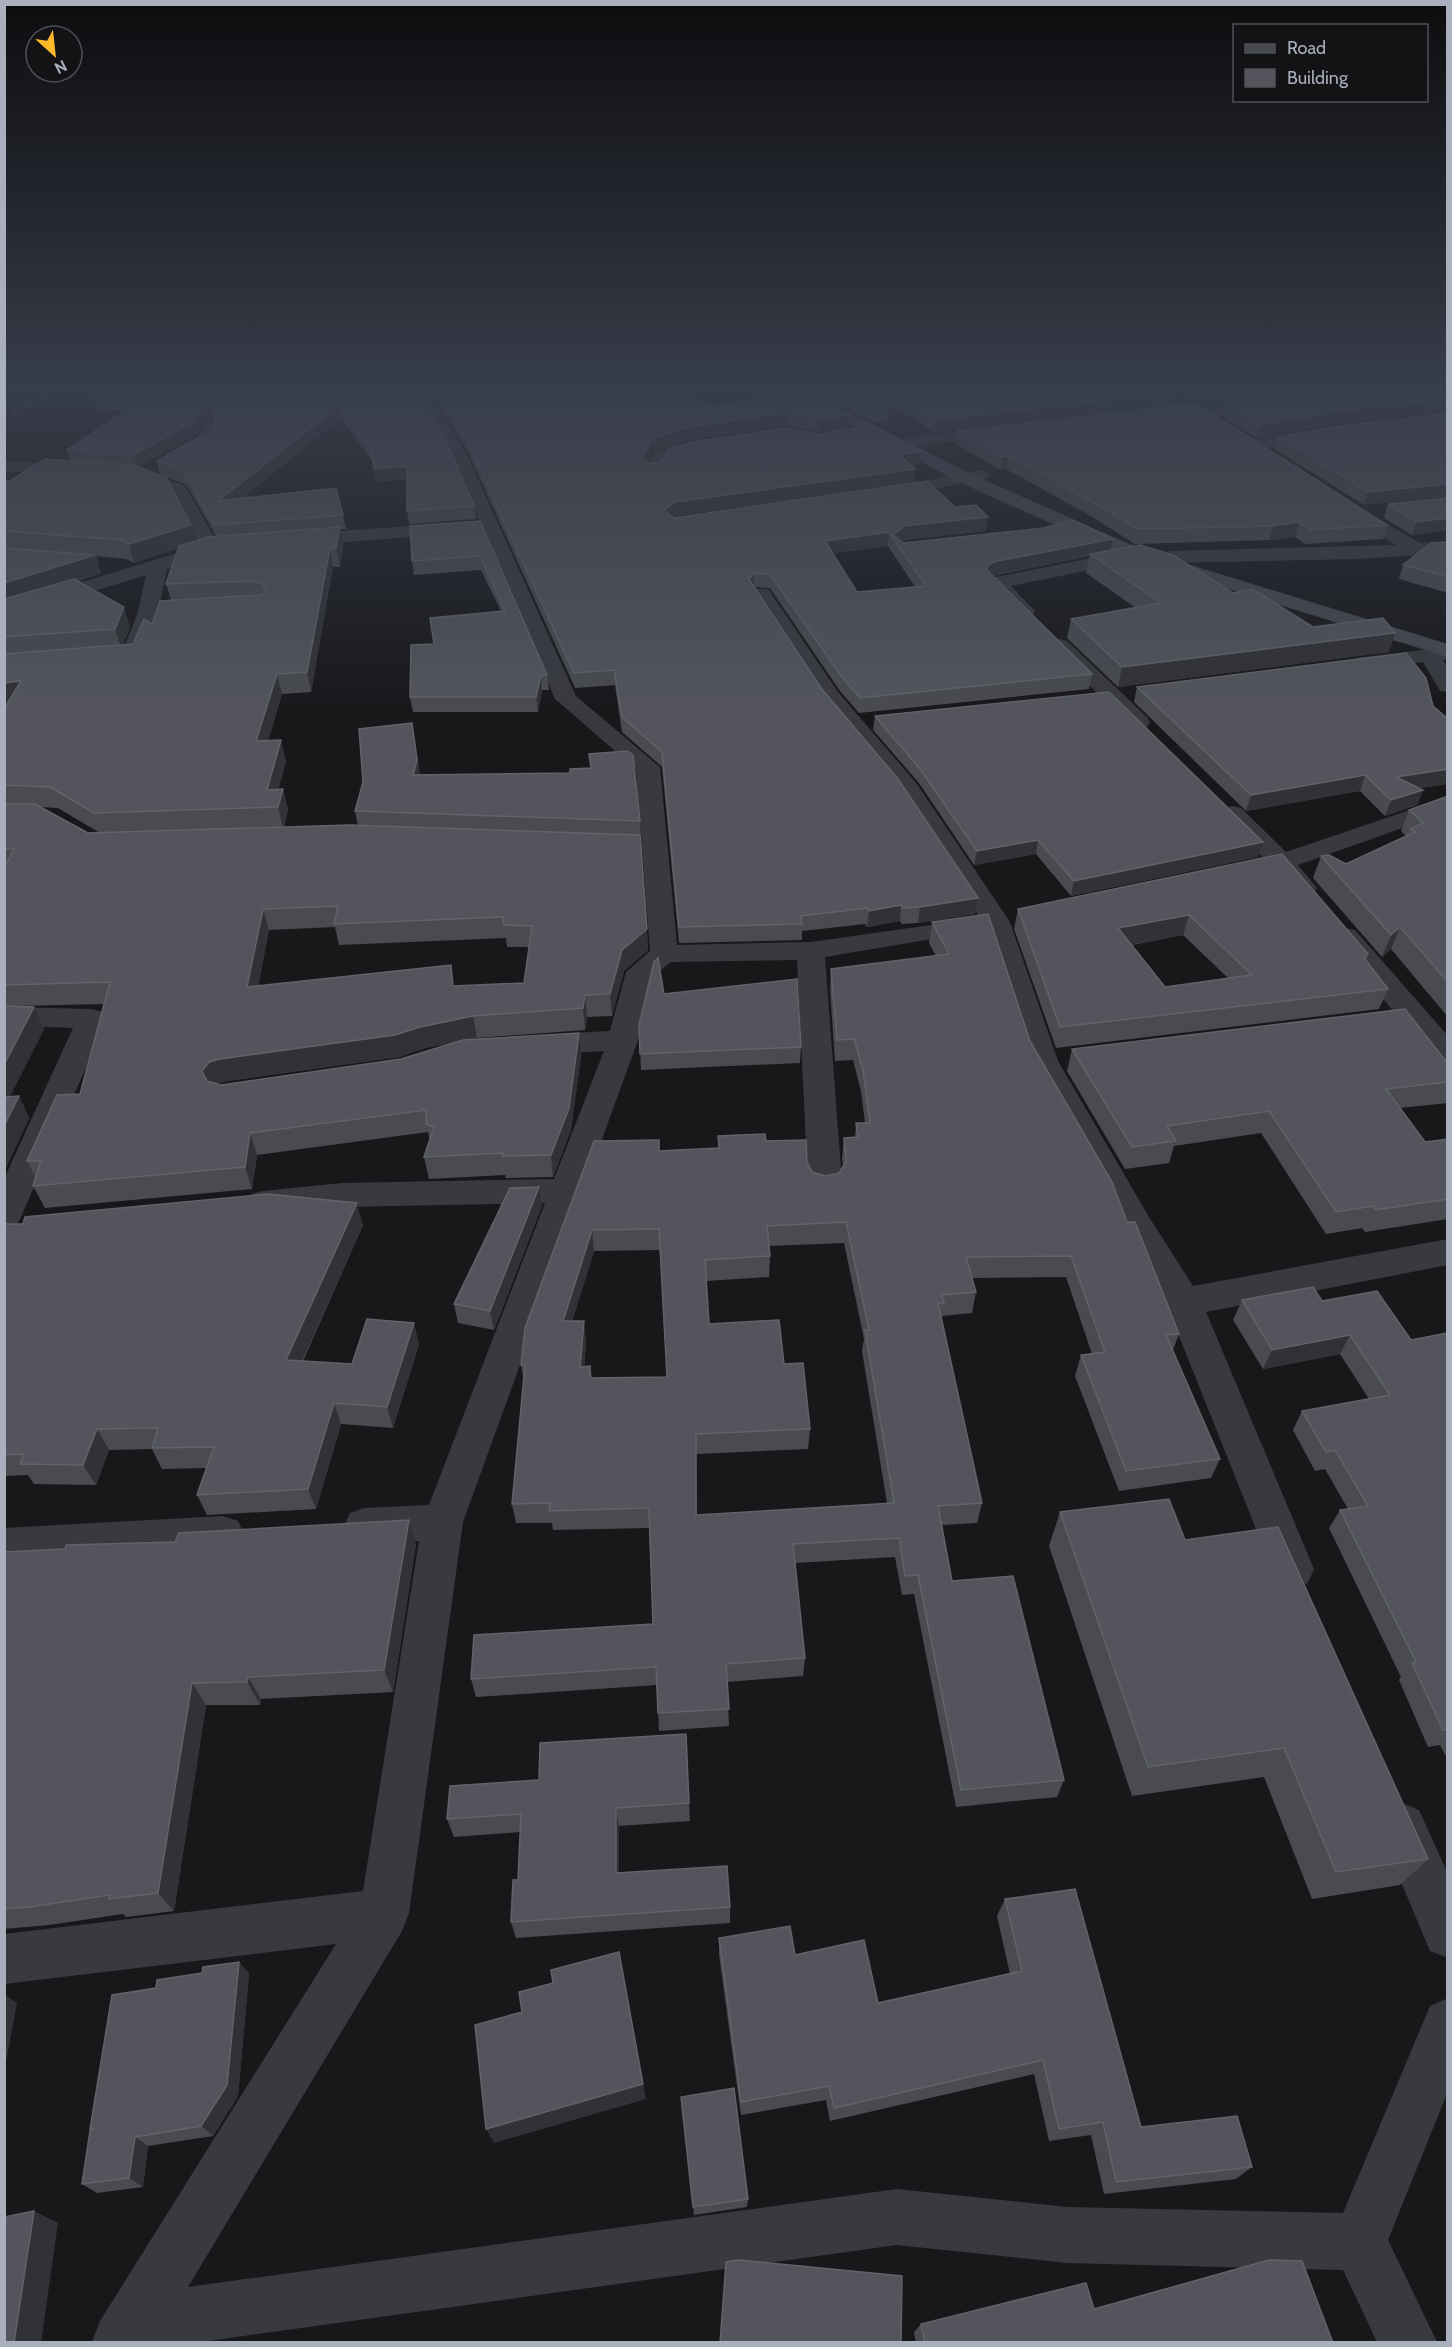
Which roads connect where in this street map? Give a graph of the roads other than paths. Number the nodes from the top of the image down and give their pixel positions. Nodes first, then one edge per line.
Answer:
1 (181, 495) edge
2 (476, 495) edge
3 (1013, 495) edge
4 (1330, 495) edge
5 (1392, 509) edge
6 (1359, 513) junction
7 (1076, 524) junction
8 (489, 526) junction
9 (1042, 533) edge
10 (275, 542) edge
11 (232, 546) edge
12 (1448, 547) edge
13 (210, 548) junction
14 (1416, 549) junction
15 (1153, 554) junction
16 (97, 565) edge
17 (151, 566) junction
18 (761, 593) edge
19 (148, 612) junction
20 (170, 612) edge
21 (4, 613) edge
22 (1443, 651) edge
23 (108, 658) edge
24 (1347, 666) edge
25 (1448, 686) edge
26 (1135, 693) edge
27 (1100, 697) junction
28 (1154, 737) edge
29 (1214, 795) edge
30 (1448, 804) edge
31 (1282, 862) junction
32 (1236, 871) edge
33 (1007, 919) junction
34 (811, 951) junction
35 (664, 954) junction
36 (4, 1016) edge
37 (1413, 1017) junction
38 (1378, 1021) edge
39 (623, 1040) junction
40 (511, 1047) edge
41 (1448, 1056) edge
42 (1078, 1057) edge
43 (1043, 1061) junction
44 (825, 1183) edge
45 (567, 1191) junction
46 (237, 1205) edge
47 (4, 1217) edge
48 (39, 1224) edge
49 (4, 1227) edge
50 (1448, 1252) edge
51 (1184, 1302) junction
52 (443, 1522) junction
53 (325, 1529) edge
54 (254, 1533) edge
55 (4, 1547) edge
56 (1305, 1597) edge
57 (1392, 1803) edge
58 (384, 1913) junction
59 (1448, 1933) edge
60 (4, 1959) edge
61 (1448, 2024) edge
62 (1359, 2242) junction
63 (126, 2335) edge
64 (1408, 2343) edge

1 - 13 street
2 - 8 street
3 - 7 street
4 - 6 street
5 - 6 street
6 - 14 street
7 - 9 street
7 - 15 street
8 - 10 street
8 - 35 street
11 - 13 street
12 - 14 street
13 - 17 street
14 - 15 street
15 - 22 street
15 - 22 street
15 - 27 street
16 - 17 street
17 - 19 street
17 - 21 street
18 - 33 street
19 - 20 street
19 - 23 street
22 - 24 street
22 - 25 street
26 - 27 street
27 - 28 street
29 - 31 street
30 - 31 street
31 - 32 street
31 - 37 street
33 - 34 street
33 - 43 street
34 - 35 street
34 - 44 street
35 - 39 street
36 - 47 street
37 - 38 street
37 - 41 street
39 - 40 street
39 - 45 street
42 - 43 street
43 - 51 street
45 - 46 street
45 - 52 street
48 - 49 street
50 - 51 street
51 - 56 street
52 - 53 street
52 - 58 street
54 - 55 street
57 - 59 street
58 - 60 street
58 - 63 street
61 - 62 street
62 - 63 street
62 - 64 street

